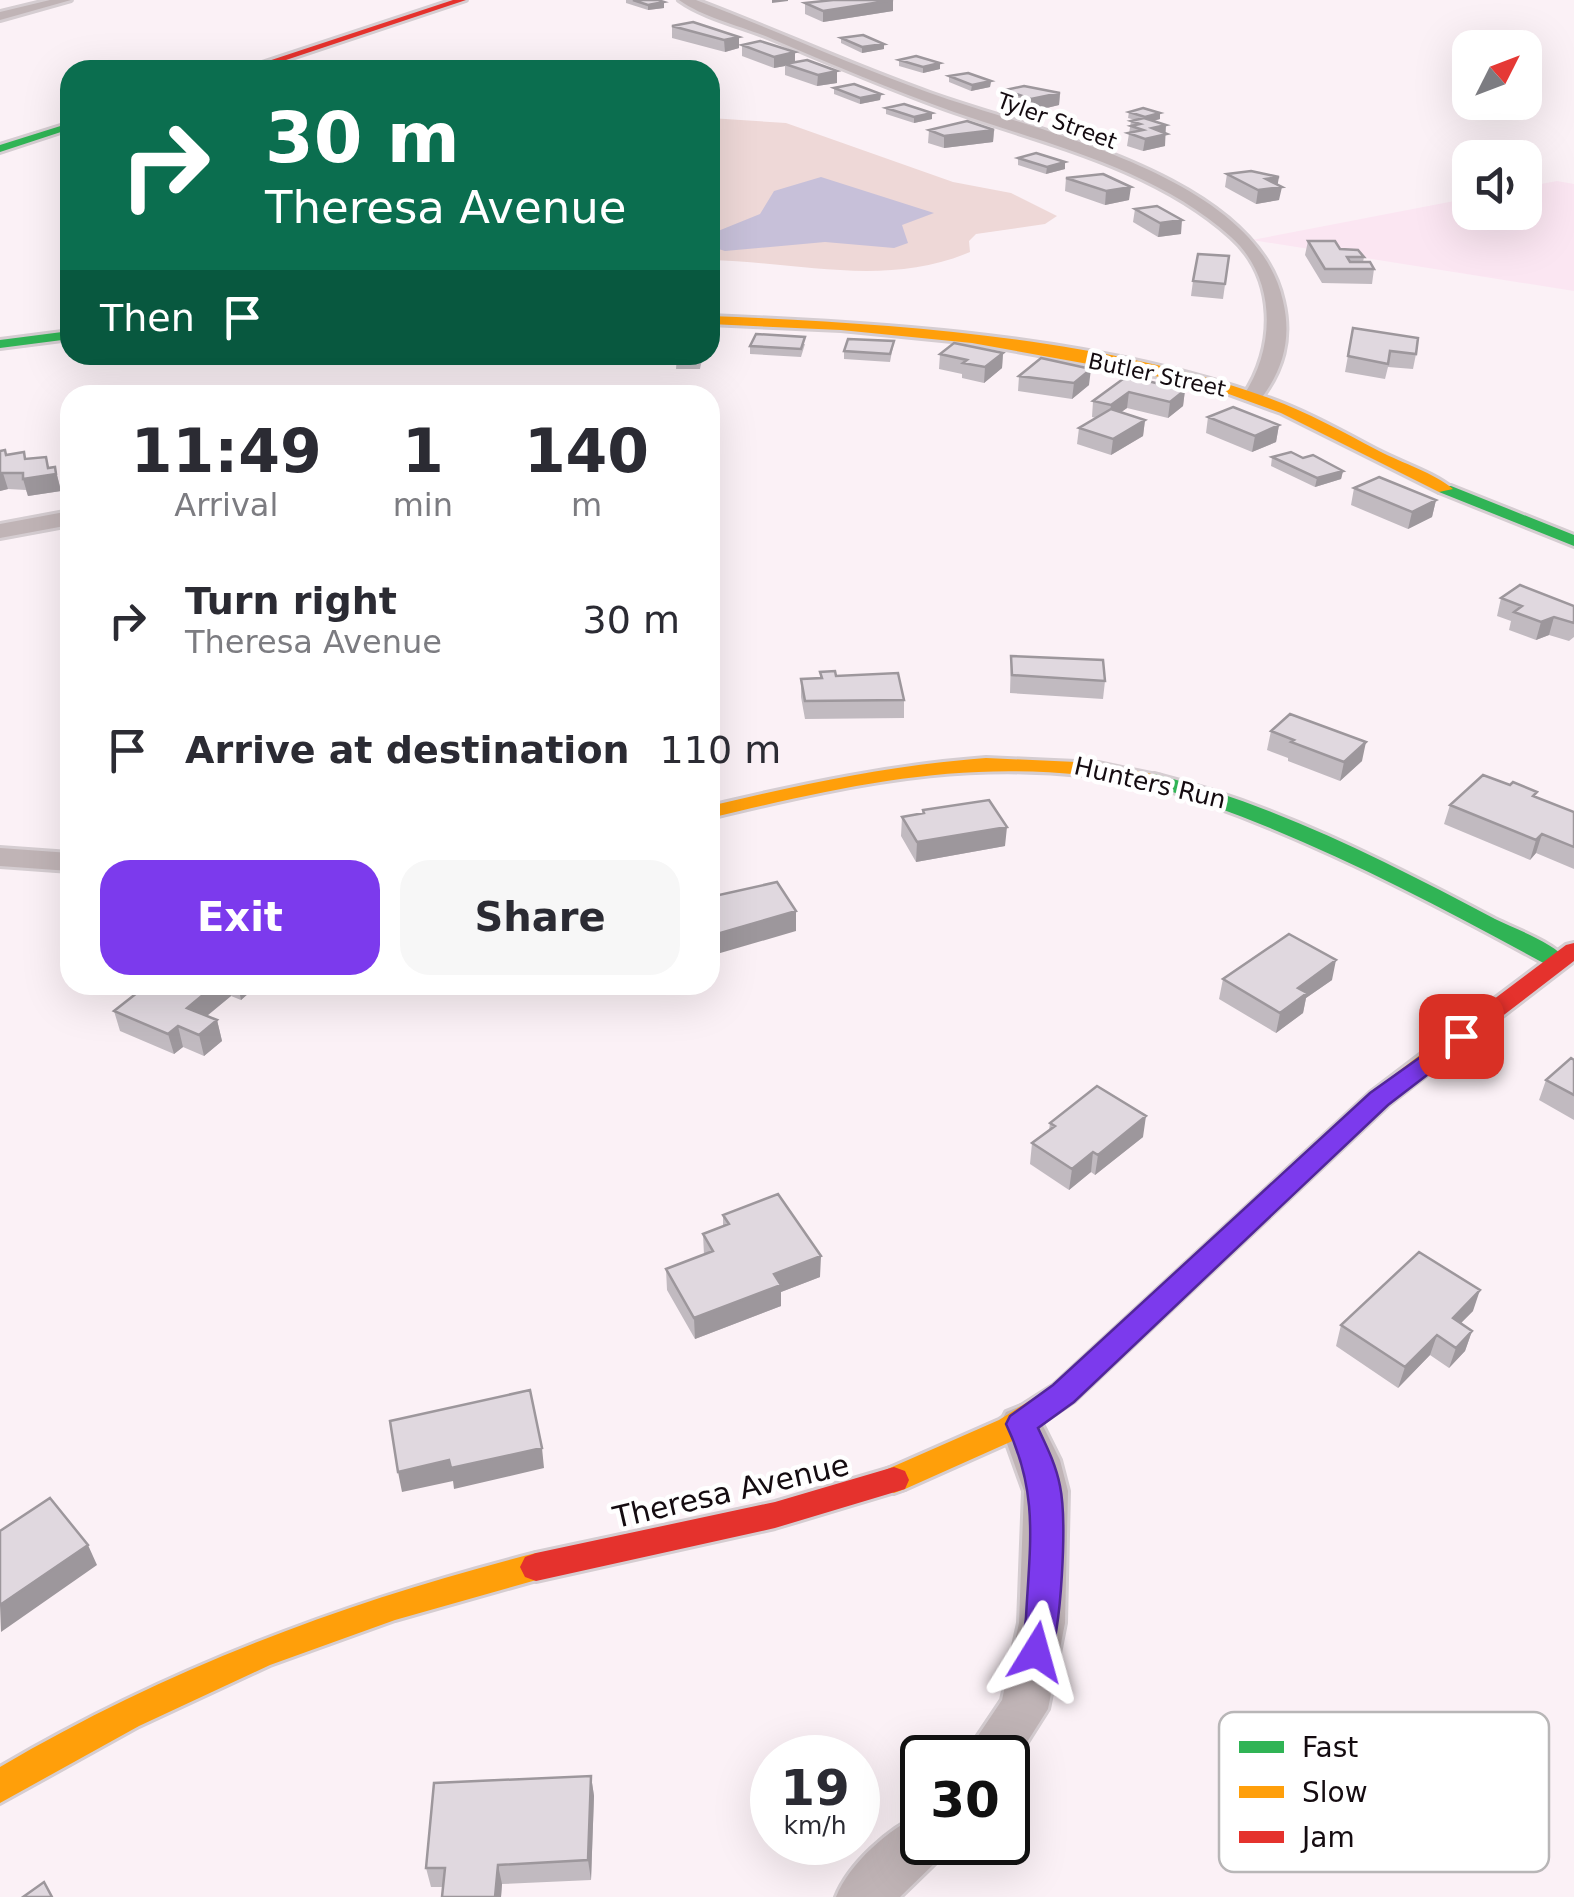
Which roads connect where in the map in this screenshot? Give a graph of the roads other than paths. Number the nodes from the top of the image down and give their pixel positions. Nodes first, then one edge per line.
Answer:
1 (65, 0) edge
2 (462, 0) edge
3 (685, 0) edge
4 (0, 4) edge
5 (44, 6) junction
6 (0, 16) edge
7 (277, 60) edge
8 (60, 129) edge
9 (0, 149) edge
10 (720, 320) edge
11 (60, 335) edge
12 (0, 344) edge
13 (1253, 396) junction
14 (60, 520) edge
15 (0, 531) edge
16 (1574, 542) edge
17 (720, 810) edge
18 (0, 857) edge
19 (60, 861) edge
20 (1566, 956) edge
21 (1021, 1424) junction
22 (1005, 1735) edge
23 (0, 1786) edge
24 (900, 1861) edge
25 (862, 1897) edge

1 - 5 street
2 - 7 street
3 - 13 street, Tyler Street
4 - 5 street
5 - 6 street
8 - 9 street
10 - 13 street, Butler Street
11 - 12 street
13 - 16 street, Butler Street
14 - 15 street
17 - 20 street, Hunters Run
18 - 19 street
20 - 21 street, Theresa Avenue
21 - 22 street
21 - 23 street, Theresa Avenue
24 - 25 street

